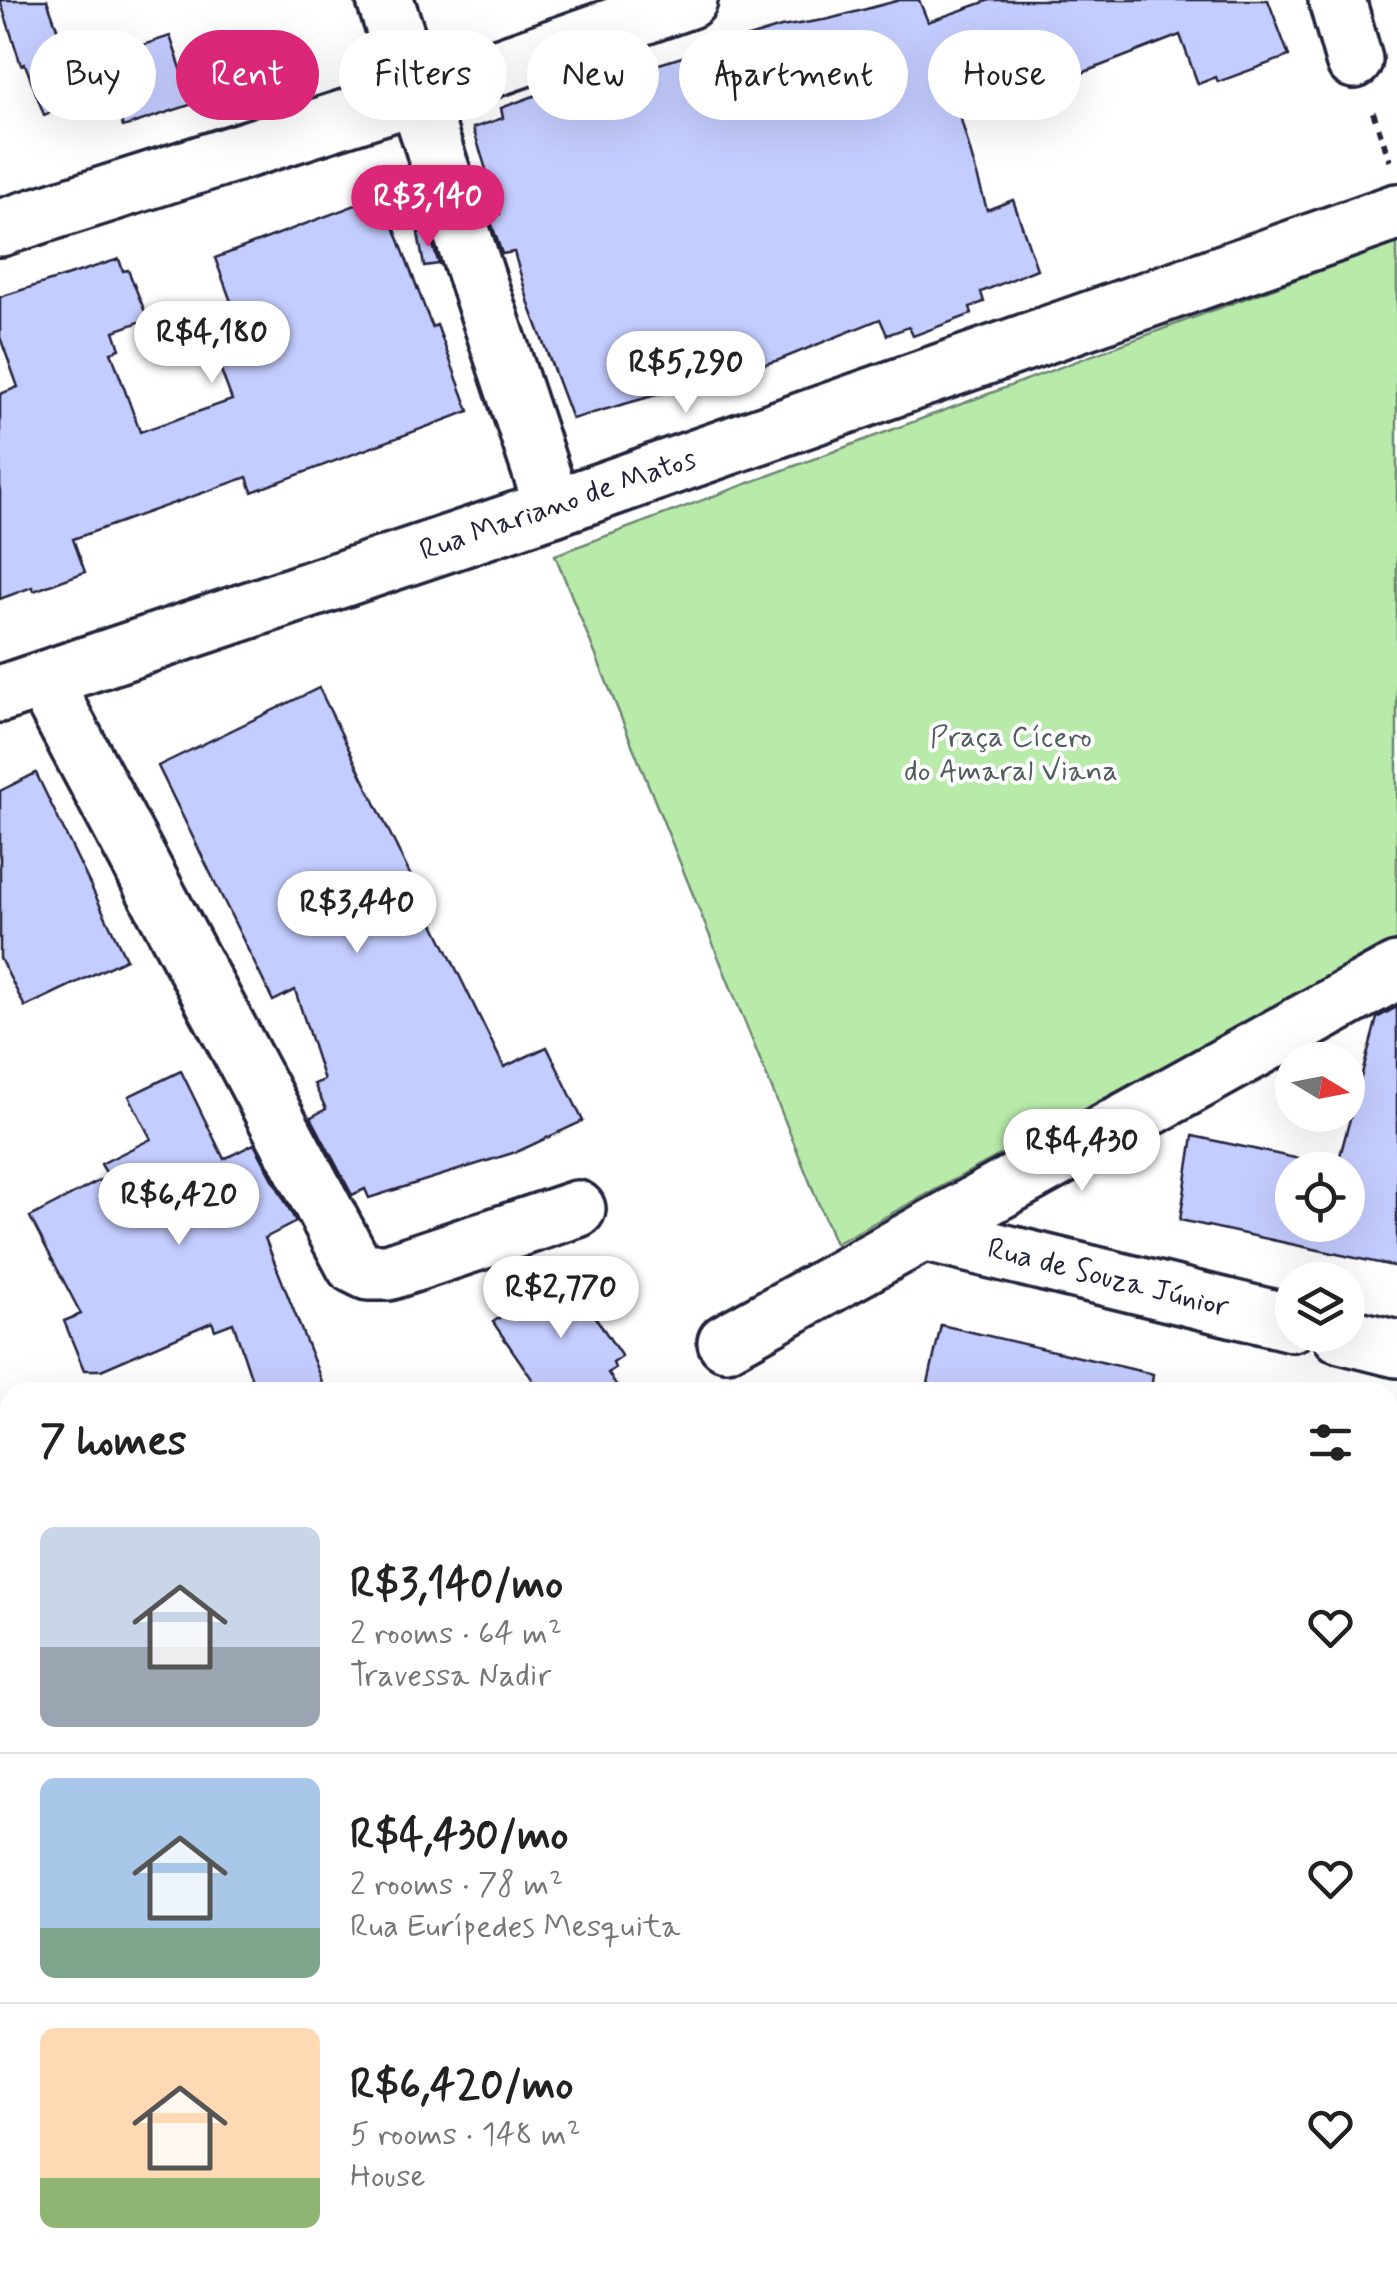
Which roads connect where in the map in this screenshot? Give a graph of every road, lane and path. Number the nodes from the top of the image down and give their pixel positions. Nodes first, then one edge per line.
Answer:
1 (385, 0) edge
2 (689, 0) edge
3 (1336, 0) edge
4 (395, 30) edge
5 (1354, 60) joint
6 (507, 64) edge
7 (339, 120) edge
8 (426, 120) edge
9 (1394, 188) edge
10 (0, 228) edge
11 (553, 508) junction
12 (22, 687) edge
13 (1397, 971) edge
14 (577, 1209) dead end
15 (923, 1233) junction
16 (1275, 1319) edge
17 (1365, 1341) edge
18 (726, 1342) dead end
19 (1397, 1349) edge

1 - 4 street
2 - 6 street
3 - 5 street
5 - 9 path
7 - 10 street
8 - 11 street
9 - 11 street, Rua Mariano de Matos
11 - 12 street, Rua Mariano de Matos
12 - 14 street
13 - 15 street
15 - 16 street, Rua de Souza Júnior
15 - 18 street
17 - 19 street

